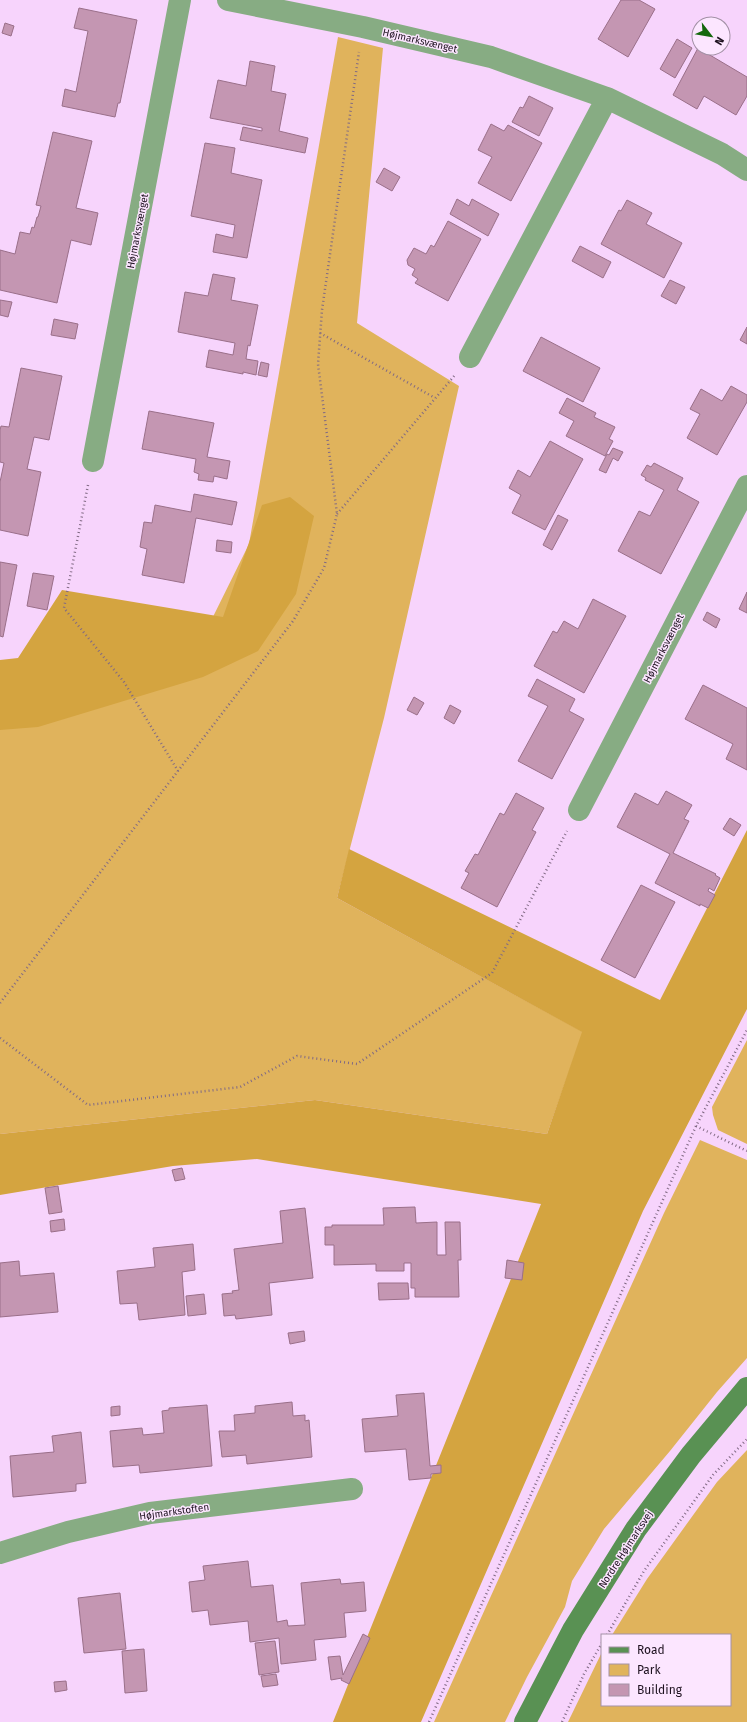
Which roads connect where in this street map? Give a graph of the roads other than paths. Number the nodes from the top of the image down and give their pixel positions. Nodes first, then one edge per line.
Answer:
1 (180, 0) edge
2 (228, 0) edge
3 (607, 98) junction
4 (747, 170) edge
5 (470, 357) road end
6 (93, 461) road end
7 (747, 486) edge
8 (579, 810) road end
9 (746, 1390) edge
10 (352, 1489) dead end
11 (0, 1552) edge
12 (526, 1722) edge

1 - 6 street, Højmarksvænget
2 - 3 street, Højmarksvænget
3 - 4 street, Højmarksvænget
3 - 5 street
7 - 8 street, Højmarksvænget
9 - 12 street, Nordre Højmarksvej
10 - 11 street, Højmarkstoften

